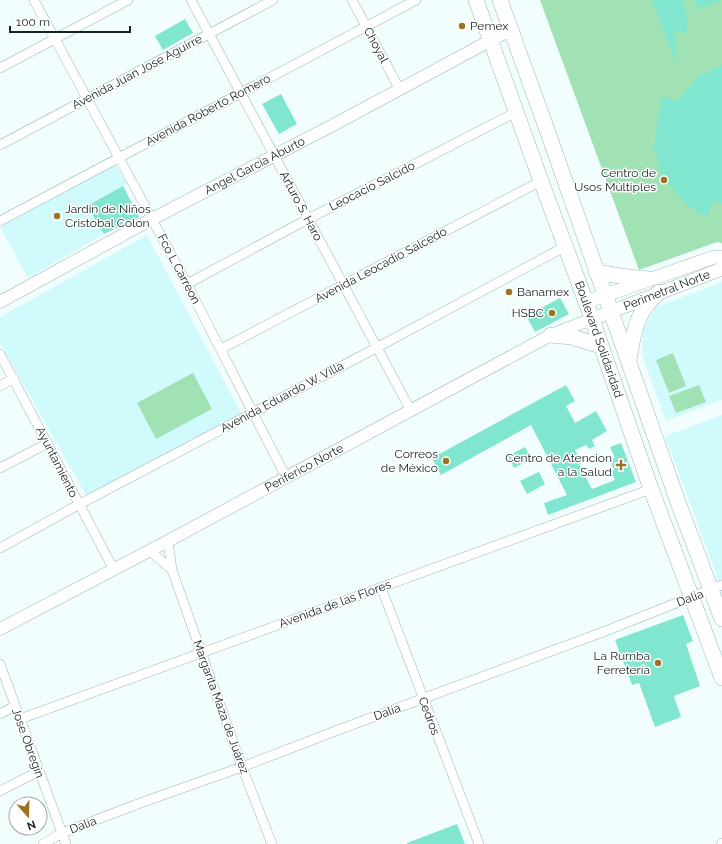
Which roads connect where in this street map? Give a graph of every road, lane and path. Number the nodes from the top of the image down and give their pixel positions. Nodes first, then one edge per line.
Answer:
1 (34, 0) edge
2 (128, 0) edge
3 (191, 0) edge
4 (273, 0) edge
5 (352, 0) edge
6 (416, 0) edge
7 (476, 0) edge
8 (500, 0) edge
9 (366, 27) junction
10 (510, 30) junction
11 (210, 34) junction
12 (55, 39) junction
13 (491, 41) junction
14 (0, 68) edge
15 (400, 90) junction
16 (241, 93) junction
17 (87, 98) junction
18 (516, 112) junction
19 (0, 144) edge
20 (274, 155) junction
21 (119, 157) junction
22 (541, 181) junction
23 (152, 219) junction
24 (308, 219) junction
25 (0, 221) edge
26 (566, 246) junction
27 (722, 257) edge
28 (722, 268) edge
29 (596, 272) junction
30 (648, 279) junction
31 (187, 284) junction
32 (342, 285) junction
33 (659, 292) junction
34 (605, 295) junction
35 (0, 302) edge
36 (586, 302) junction
37 (611, 312) junction
38 (592, 319) junction
39 (551, 335) junction
40 (376, 348) junction
41 (221, 349) junction
42 (604, 353) junction
43 (0, 354) edge
44 (627, 357) junction
45 (14, 378) junction
46 (0, 386) edge
47 (411, 411) junction
48 (253, 412) junction
49 (48, 443) junction
50 (0, 468) edge
51 (286, 477) junction
52 (651, 489) junction
53 (78, 505) junction
54 (168, 541) junction
55 (0, 548) edge
56 (150, 551) junction
57 (114, 570) junction
58 (172, 570) junction
59 (381, 587) junction
60 (716, 587) edge
61 (692, 597) junction
62 (722, 619) edge
63 (0, 629) edge
64 (202, 654) junction
65 (0, 664) edge
66 (722, 678) edge
67 (423, 699) junction
68 (15, 706) junction
69 (0, 714) edge
70 (20, 720) junction
71 (242, 768) junction
72 (38, 771) junction
73 (0, 791) edge
74 (62, 833) junction
75 (42, 844) edge
76 (66, 844) edge
77 (272, 844) edge
78 (478, 844) edge

1 - 12 street, Fco L Carreon
2 - 12 street
3 - 11 street, Arturo S. Haro
4 - 11 street, Avenida Juan Jose Aguirre
5 - 9 street, Choyal
6 - 9 street, Avenida Roberto Romero
7 - 13 main road, Boulevard Solidaridad
8 - 10 main road, Boulevard Solidaridad
9 - 15 street, Choyal
9 - 16 street, Avenida Roberto Romero
10 - 13 street, Angel Garcia Aburto
10 - 29 main road, Boulevard Solidaridad
11 - 16 street, Arturo S. Haro
11 - 17 street, Avenida Juan Jose Aguirre
12 - 14 street
12 - 17 street, Fco L Carreon
13 - 15 street, Angel Garcia Aburto
13 - 18 main road, Boulevard Solidaridad
15 - 20 street, Angel Garcia Aburto
16 - 20 street, Arturo S. Haro
16 - 21 street, Avenida Roberto Romero
17 - 19 street, Avenida Juan Jose Aguirre
17 - 21 street, Fco L Carreon
18 - 22 main road, Boulevard Solidaridad
18 - 24 street, Leocacio Salcido
20 - 23 street, Angel Garcia Aburto
20 - 24 street, Arturo S. Haro
21 - 23 street, Fco L Carreon
21 - 25 street, Avenida Roberto Romero
22 - 26 main road, Boulevard Solidaridad
22 - 32 street, Avenida Leocadio Salcedo
23 - 31 street, Fco L Carreon
23 - 35 street, Angel Garcia Aburto
24 - 31 street, Leocacio Salcido
24 - 32 street, Arturo S. Haro
26 - 36 main road, Boulevard Solidaridad
26 - 40 street, Avenida Eduardo W. Villa
27 - 30 main road
28 - 33 main road, Perimetral Norte
29 - 30 main road
29 - 34 main road, Boulevard Solidaridad
30 - 34 main road
31 - 41 street, Fco L Carreon
32 - 40 street, Arturo S. Haro
32 - 41 street, Avenida Leocadio Salcedo
33 - 37 main road, Perimetral Norte
33 - 44 main road
34 - 36 main road
34 - 37 main road, Boulevard Solidaridad
36 - 38 main road, Boulevard Solidaridad
37 - 38 main road, Periferico Norte
37 - 44 main road, Boulevard Solidaridad
38 - 39 street, Periferico Norte
38 - 42 main road, Boulevard Solidaridad
39 - 42 main road
39 - 47 street, Periferico Norte
40 - 47 street, Arturo S. Haro
40 - 48 street, Avenida Eduardo W. Villa
41 - 48 street, Fco L Carreon
42 - 44 main road
42 - 52 main road, Boulevard Solidaridad
43 - 45 street, Ayuntamiento
44 - 60 main road, Boulevard Solidaridad
45 - 46 street
45 - 49 street, Ayuntamiento
47 - 51 street, Periferico Norte
48 - 51 street, Fco L Carreon
48 - 53 street, Avenida Eduardo W. Villa
49 - 50 street
49 - 53 street, Ayuntamiento
51 - 54 street, Periferico Norte
52 - 59 street, Avenida de las Flores
52 - 61 main road, Boulevard Solidaridad
53 - 55 street, Avenida Eduardo W. Villa
53 - 57 street, Ayuntamiento
54 - 56 street, Periferico Norte
54 - 58 street, Margarita Maza de Juárez
56 - 57 street, Periferico Norte
56 - 58 street, Margarita Maza de Juárez
57 - 63 street, Periferico Norte
58 - 64 street, Margarita Maza de Juárez
59 - 64 street, Avenida de las Flores
59 - 67 street, Cedros
60 - 61 street, Dalia
60 - 62 main road, Boulevard Solidaridad
61 - 66 main road, Boulevard Solidaridad
61 - 67 street, Dalia
64 - 70 street, Avenida de las Flores
64 - 71 street, Margarita Maza de Juárez
65 - 68 street, Jose Obregin
67 - 71 street, Dalia
67 - 78 street, Cedros
68 - 69 street
68 - 70 street, Jose Obregin
70 - 72 street, Jose Obregin
71 - 74 street, Dalia
71 - 77 street, Margarita Maza de Juárez
72 - 73 street
72 - 74 street, Jose Obregin
74 - 75 street, Dalia
74 - 76 street, Jose Obregin

